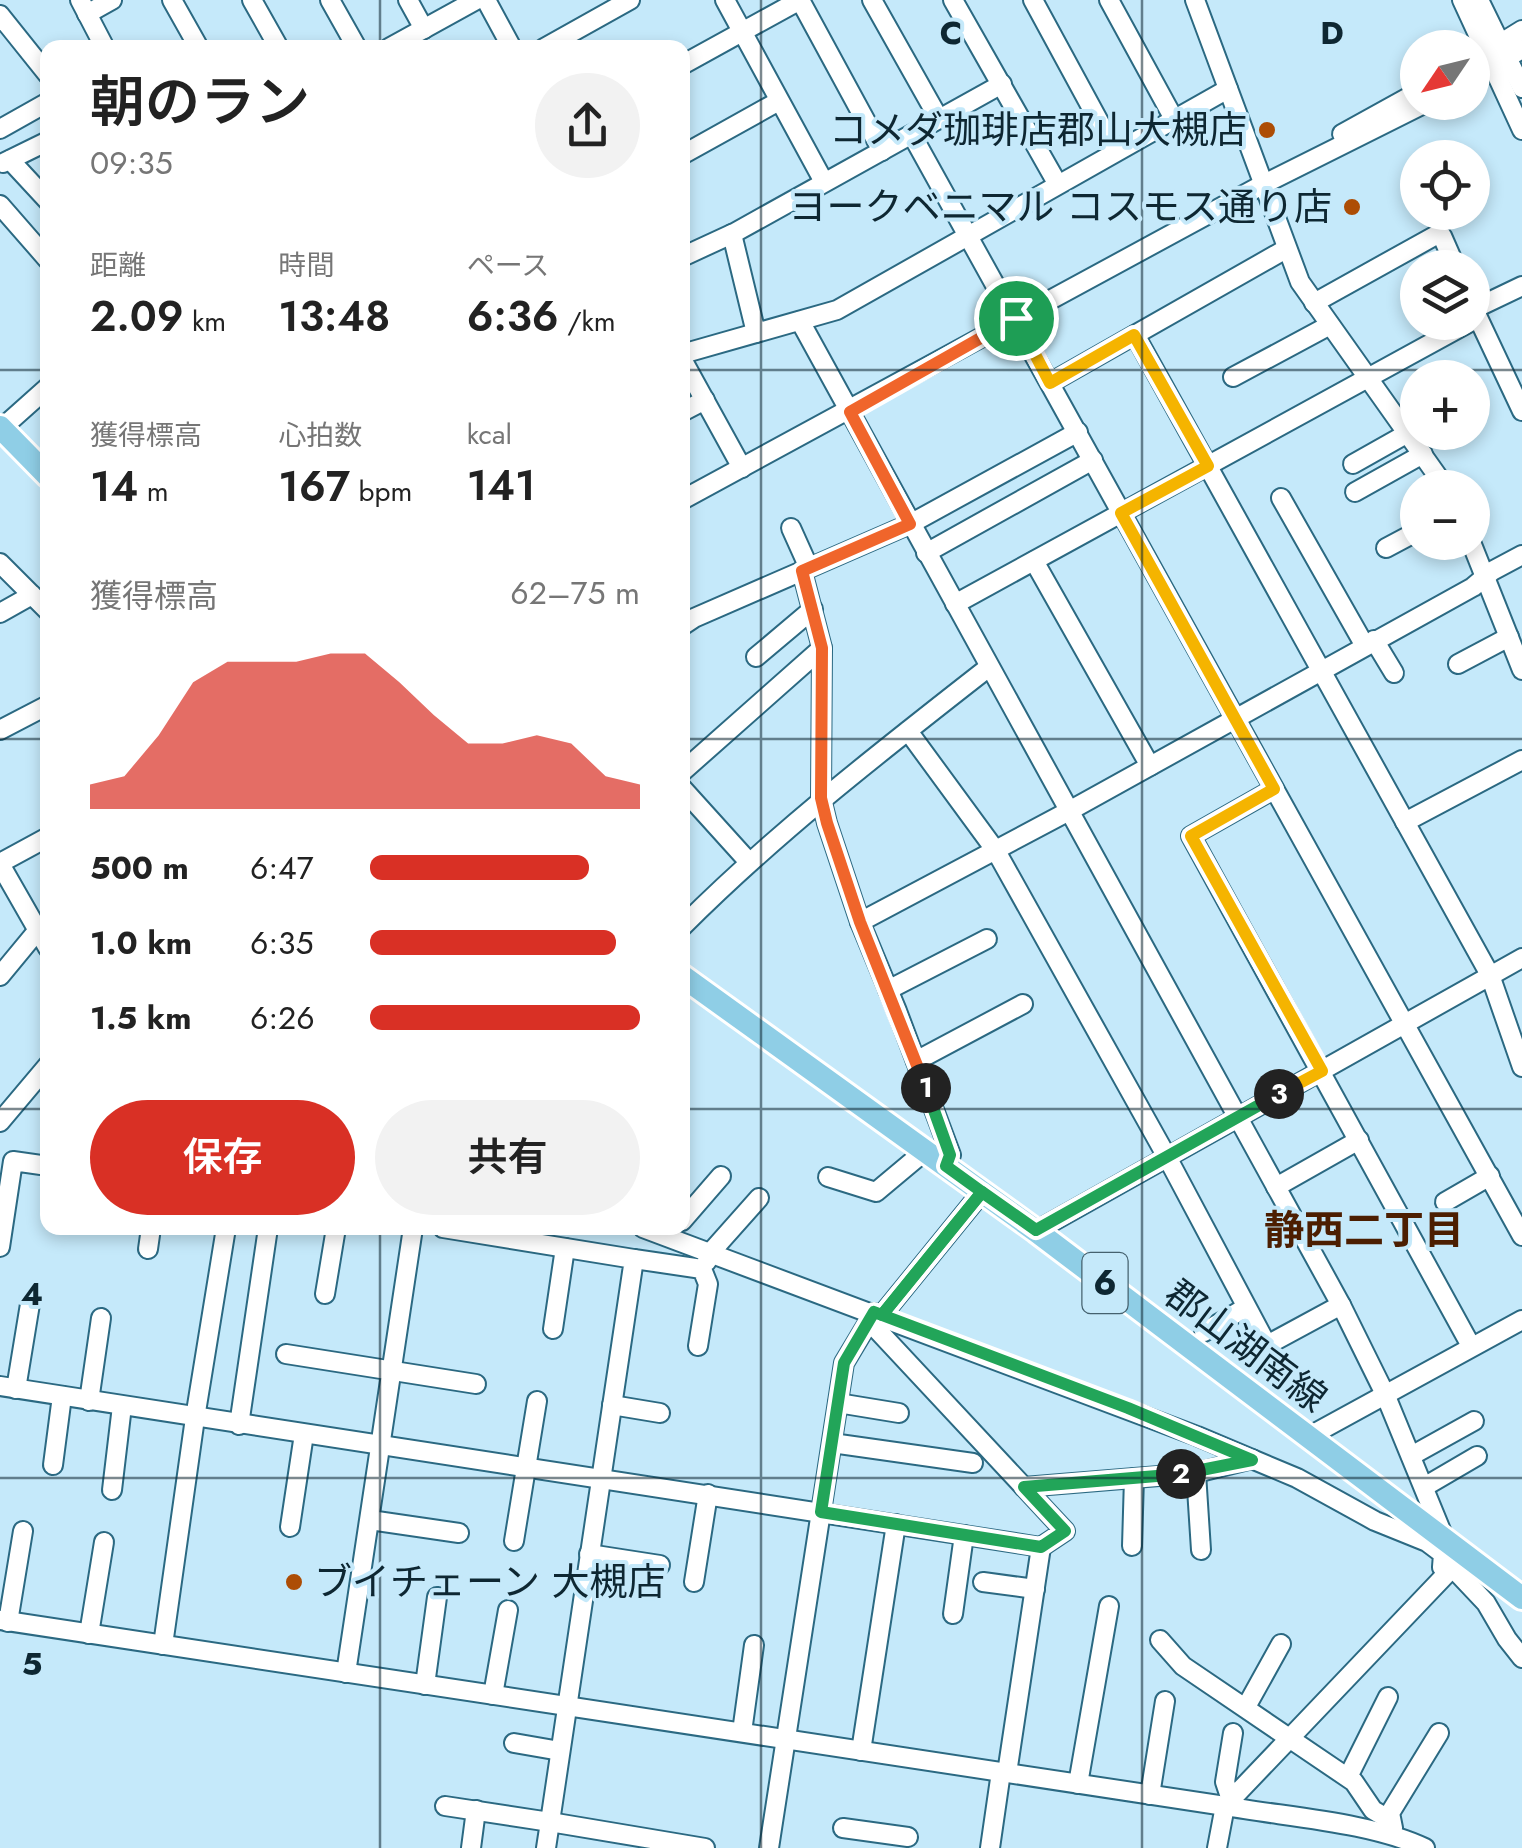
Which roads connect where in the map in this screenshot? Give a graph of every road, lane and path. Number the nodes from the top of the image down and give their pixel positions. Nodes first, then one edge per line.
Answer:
1 (112, 0) edge
2 (172, 0) edge
3 (252, 0) edge
4 (330, 0) edge
5 (408, 0) edge
6 (476, 0) edge
7 (486, 0) edge
8 (630, 0) edge
9 (724, 0) edge
10 (872, 0) edge
11 (953, 0) edge
12 (1033, 0) edge
13 (1108, 0) edge
14 (1195, 0) edge
15 (1462, 0) edge
16 (1479, 0) edge
17 (83, 7) edge
18 (0, 15) edge
19 (424, 29) junction
20 (1522, 30) edge
21 (742, 32) junction
22 (101, 40) edge
23 (194, 40) edge
24 (275, 40) edge
25 (352, 40) edge
26 (404, 40) edge
27 (508, 40) edge
28 (558, 40) edge
29 (1497, 55) edge
30 (690, 61) edge
31 (40, 65) edge
32 (1002, 84) junction
33 (1522, 88) edge
34 (1228, 89) junction
35 (780, 102) junction
36 (1400, 102) edge
37 (40, 106) edge
38 (1400, 116) edge
39 (1174, 118) junction
40 (939, 119) junction
41 (0, 129) edge
42 (1522, 130) edge
43 (912, 134) junction
44 (40, 145) edge
45 (690, 151) edge
46 (882, 151) junction
47 (1115, 151) junction
48 (5, 162) edge
49 (824, 182) junction
50 (1056, 183) junction
51 (1262, 185) junction
52 (40, 194) edge
53 (0, 205) edge
54 (732, 234) junction
55 (968, 234) junction
56 (1286, 249) junction
57 (1409, 250) edge
58 (1448, 250) edge
59 (40, 251) edge
60 (690, 253) edge
61 (1400, 255) edge
62 (1522, 286) edge
63 (1314, 303) junction
64 (1490, 305) edge
65 (1016, 318) junction
66 (800, 321) junction
67 (1330, 324) junction
68 (756, 334) junction
69 (1134, 335) junction
70 (1429, 340) edge
71 (1486, 340) edge
72 (690, 355) edge
73 (690, 373) edge
74 (1366, 376) junction
75 (1233, 378) dead end
76 (1050, 383) junction
77 (40, 394) edge
78 (704, 400) junction
79 (690, 408) edge
80 (1522, 411) edge
81 (850, 412) junction
82 (1400, 423) edge
83 (1, 427) edge
84 (1078, 432) junction
85 (1400, 438) edge
86 (1420, 450) edge
87 (1423, 454) junction
88 (1093, 460) junction
89 (1353, 464) dead end
90 (1208, 466) junction
91 (40, 468) edge
92 (742, 468) junction
93 (1434, 470) edge
94 (1355, 492) dead end
95 (690, 496) edge
96 (1281, 498) dead end
97 (1121, 513) junction
98 (910, 524) junction
99 (791, 528) dead end
100 (1400, 540) edge
101 (1386, 548) dead end
102 (926, 553) junction
103 (1522, 555) edge
104 (1478, 560) edge
105 (1034, 561) junction
106 (0, 564) edge
107 (806, 569) junction
108 (1484, 577) junction
109 (32, 595) junction
110 (40, 603) edge
111 (955, 604) junction
112 (813, 609) junction
113 (0, 613) edge
114 (690, 622) edge
115 (1509, 638) junction
116 (1370, 643) junction
117 (822, 648) junction
118 (756, 657) dead end
119 (1458, 664) dead end
120 (988, 667) junction
121 (1522, 670) edge
122 (1324, 671) junction
123 (1394, 673) dead end
124 (40, 709) edge
125 (1236, 719) junction
126 (0, 730) edge
127 (908, 731) junction
128 (1522, 760) edge
129 (690, 765) edge
130 (1150, 766) junction
131 (1274, 789) junction
132 (690, 797) edge
133 (821, 798) junction
134 (1069, 811) junction
135 (1405, 822) junction
136 (40, 842) edge
137 (996, 851) junction
138 (748, 862) junction
139 (0, 864) edge
140 (690, 911) edge
141 (860, 922) junction
142 (40, 924) edge
143 (40, 931) edge
144 (987, 939) dead end
145 (1522, 958) edge
146 (1490, 974) junction
147 (0, 976) edge
148 (690, 982) edge
149 (888, 990) junction
150 (1024, 1004) dead end
151 (1406, 1024) junction
152 (916, 1061) junction
153 (1522, 1067) edge
154 (1322, 1071) junction
155 (40, 1074) edge
156 (1238, 1117) junction
157 (0, 1122) edge
158 (1359, 1140) junction
159 (926, 1151) junction
160 (1167, 1157) junction
161 (40, 1165) edge
162 (946, 1166) junction
163 (721, 1176) dead end
164 (1490, 1176) junction
165 (828, 1177) dead end
166 (1276, 1186) junction
167 (982, 1192) junction
168 (759, 1198) dead end
169 (1445, 1202) dead end
170 (690, 1212) edge
171 (1036, 1230) junction
172 (149, 1235) edge
173 (225, 1235) edge
174 (267, 1235) edge
175 (335, 1235) edge
176 (413, 1235) edge
177 (486, 1235) edge
178 (679, 1235) edge
179 (1522, 1236) edge
180 (565, 1248) junction
181 (0, 1249) edge
182 (148, 1250) dead end
183 (711, 1252) junction
184 (634, 1260) junction
185 (702, 1270) junction
186 (325, 1294) dead end
187 (30, 1304) dead end
188 (1341, 1306) junction
189 (1246, 1308) junction
190 (875, 1316) junction
191 (101, 1318) dead end
192 (1522, 1320) edge
193 (554, 1329) dead end
194 (1204, 1332) dead end
195 (698, 1346) dead end
196 (1471, 1346) junction
197 (286, 1354) dead end
198 (392, 1370) junction
199 (476, 1384) dead end
200 (8, 1388) edge
201 (1385, 1394) junction
202 (62, 1396) junction
203 (88, 1401) junction
204 (537, 1401) dead end
205 (838, 1403) junction
206 (612, 1404) junction
207 (122, 1406) junction
208 (898, 1413) dead end
209 (660, 1414) dead end
210 (195, 1418) junction
211 (1474, 1422) dead end
212 (239, 1424) junction
213 (304, 1434) junction
214 (1308, 1437) junction
215 (832, 1443) junction
216 (382, 1446) junction
217 (1410, 1456) junction
218 (1477, 1456) dead end
219 (1252, 1460) junction
220 (973, 1464) dead end
221 (53, 1465) dead end
222 (526, 1467) junction
223 (1196, 1472) junction
224 (600, 1478) junction
225 (1134, 1478) junction
226 (1024, 1487) junction
227 (1424, 1488) junction
228 (112, 1490) dead end
229 (708, 1494) junction
230 (821, 1512) junction
231 (370, 1520) junction
232 (896, 1524) junction
233 (290, 1528) dead end
234 (23, 1531) dead end
235 (459, 1533) dead end
236 (964, 1535) junction
237 (514, 1541) dead end
238 (104, 1542) dead end
239 (1132, 1546) dead end
240 (1041, 1547) junction
241 (1201, 1550) dead end
242 (589, 1554) junction
243 (1452, 1558) junction
244 (660, 1565) dead end
245 (694, 1582) dead end
246 (983, 1582) dead end
247 (1035, 1588) junction
248 (437, 1597) dead end
249 (1522, 1598) edge
250 (1109, 1606) dead end
251 (508, 1610) dead end
252 (953, 1614) dead end
253 (4, 1621) edge
254 (90, 1634) junction
255 (1160, 1640) dead end
256 (1281, 1644) dead end
257 (164, 1645) junction
258 (754, 1645) dead end
259 (1522, 1658) edge
260 (346, 1674) junction
261 (424, 1685) junction
262 (493, 1695) junction
263 (1388, 1697) dead end
264 (1165, 1702) dead end
265 (566, 1706) junction
266 (1246, 1706) junction
267 (742, 1732) junction
268 (1233, 1733) dead end
269 (1440, 1734) dead end
270 (1290, 1737) junction
271 (786, 1740) junction
272 (514, 1744) dead end
273 (560, 1751) junction
274 (861, 1751) junction
275 (1004, 1772) junction
276 (1348, 1777) junction
277 (1078, 1784) junction
278 (1150, 1795) junction
279 (1228, 1803) junction
280 (446, 1806) dead end
281 (476, 1810) junction
282 (550, 1822) junction
283 (1392, 1828) junction
284 (908, 1836) dead end
285 (659, 1845) edge
286 (470, 1848) edge
287 (546, 1848) edge
288 (705, 1848) edge
289 (770, 1848) edge
290 (839, 1848) edge
291 (990, 1848) edge
292 (1217, 1848) edge
293 (1425, 1848) edge

1 - 17 street
2 - 23 street
3 - 24 street
4 - 25 street
5 - 19 street
6 - 19 street
7 - 27 street
8 - 28 street
9 - 21 street
10 - 40 street
11 - 32 street
12 - 47 street
13 - 39 street
14 - 34 street
15 - 29 street
16 - 29 street
17 - 22 street
18 - 31 street
19 - 26 street
20 - 29 street
21 - 30 street
21 - 35 street
21 - 46 street
29 - 33 street
29 - 42 street
32 - 40 street
32 - 50 street
34 - 39 street
34 - 51 street
35 - 45 street
35 - 49 street
36 - 51 street
37 - 41 street
38 - 51 street
39 - 47 street
40 - 43 street
43 - 46 street
43 - 55 street
44 - 48 street
46 - 49 street
47 - 50 street
48 - 52 street
49 - 54 street
50 - 55 street
51 - 56 street
51 - 65 street
53 - 59 street
54 - 60 street
54 - 68 street
55 - 65 street
55 - 66 street
56 - 63 street
56 - 69 street
57 - 58 street
61 - 63 street
62 - 64 street
63 - 67 street
65 - 76 street
65 - 81 street
66 - 68 street
66 - 81 street
67 - 74 street
67 - 75 street
68 - 72 street
69 - 76 street
69 - 90 street
70 - 74 street
71 - 80 street
73 - 78 street
74 - 82 street
74 - 90 street
76 - 84 street
77 - 83 street
78 - 79 street
78 - 92 street
81 - 92 street
81 - 98 street
83 - 91 main road
84 - 88 street
84 - 98 street
85 - 89 street
86 - 87 street
87 - 93 street
87 - 94 street
88 - 97 street
88 - 102 street
90 - 97 street
90 - 122 street
92 - 95 street
96 - 116 street
97 - 105 street
97 - 125 street
98 - 102 street
98 - 107 street
99 - 107 street
100 - 101 street
102 - 111 street
103 - 108 street
104 - 108 street
105 - 111 street
105 - 130 street
106 - 109 street
107 - 112 street
107 - 114 street
108 - 115 street
108 - 116 street
109 - 110 street
109 - 113 street
111 - 120 street
112 - 117 street
112 - 118 street
115 - 119 street
115 - 121 street
116 - 122 street
116 - 123 street
117 - 129 street
117 - 133 street
120 - 127 street
120 - 134 street
122 - 125 street
122 - 135 street
124 - 126 street
125 - 130 street
125 - 131 street
127 - 133 street
127 - 137 street
128 - 135 street
130 - 134 street
131 - 151 street
131 - 154 street
132 - 138 street
133 - 138 street
133 - 141 street
134 - 137 street
134 - 156 street
135 - 146 street
136 - 139 street
137 - 141 street
137 - 160 street
138 - 140 street
139 - 142 street
141 - 149 street
143 - 147 street
144 - 149 street
145 - 146 street
146 - 151 street
146 - 153 street
148 - 159 main road, 郡山湖南線 / 6
149 - 152 street
150 - 152 street
151 - 154 street
151 - 164 street
152 - 162 street
154 - 156 street
154 - 158 street
155 - 157 street
156 - 160 street
156 - 166 street
158 - 166 street
158 - 196 street
159 - 162 main road, 郡山湖南線 / 6
159 - 165 street
160 - 171 street
160 - 189 street
161 - 181 street
162 - 167 main road, 郡山湖南線 / 6
163 - 170 street
164 - 169 street
164 - 179 street
166 - 188 street
167 - 171 main road, 郡山湖南線 / 6
167 - 190 street
168 - 183 street
171 - 214 main road, 郡山湖南線 / 6
172 - 182 street
173 - 210 street
174 - 212 street
175 - 186 street
176 - 198 street
177 - 180 street
178 - 183 street
180 - 184 street
180 - 193 street
183 - 185 street
183 - 190 street
184 - 185 street
184 - 206 street
185 - 195 street
187 - 200 street
188 - 189 street
188 - 201 street
189 - 194 street
190 - 205 street
190 - 219 street
190 - 226 street
191 - 203 street
192 - 196 street
196 - 201 street
197 - 198 street
198 - 199 street
198 - 216 street
200 - 202 street
201 - 214 street
201 - 217 street
202 - 203 street
202 - 221 street
203 - 207 street
204 - 222 street
205 - 208 street
205 - 215 street
206 - 209 street
206 - 224 street
207 - 210 street
207 - 228 street
210 - 212 street
210 - 257 street
211 - 217 street
212 - 213 street
213 - 216 street
213 - 233 street
214 - 243 main road, 郡山湖南線 / 6
215 - 220 street
215 - 230 street
216 - 222 street
216 - 231 street
217 - 227 street
218 - 227 street
219 - 223 street
219 - 243 street
222 - 224 street
222 - 237 street
223 - 225 street
223 - 241 street
224 - 229 street
224 - 242 street
225 - 226 street
225 - 239 street
226 - 240 street
227 - 243 street
229 - 230 street
229 - 245 street
230 - 232 street
230 - 271 street
231 - 235 street
231 - 260 street
232 - 236 street
232 - 274 street
234 - 253 street
236 - 240 street
236 - 252 street
238 - 254 street
240 - 247 street
242 - 244 street
242 - 265 street
243 - 249 main road, 郡山湖南線 / 6
243 - 259 street
243 - 270 street
246 - 247 street
247 - 275 street
248 - 261 street
250 - 277 street
251 - 262 street
253 - 254 street
254 - 257 street
255 - 266 street
256 - 266 street
257 - 260 street
258 - 267 street
260 - 261 street
261 - 262 street
262 - 265 street
263 - 276 street
264 - 278 street
265 - 267 street
265 - 273 street
266 - 270 street
267 - 271 street
268 - 279 street
269 - 283 street
270 - 276 street
270 - 279 street
271 - 274 street
271 - 289 street
272 - 273 street
273 - 282 street
274 - 275 street
275 - 277 street
275 - 291 street
276 - 283 street
277 - 278 street
278 - 279 street
279 - 283 street
279 - 292 street
280 - 281 street
281 - 282 street
281 - 286 street
282 - 285 street
282 - 287 street
283 - 293 street
284 - 290 street
285 - 288 street

